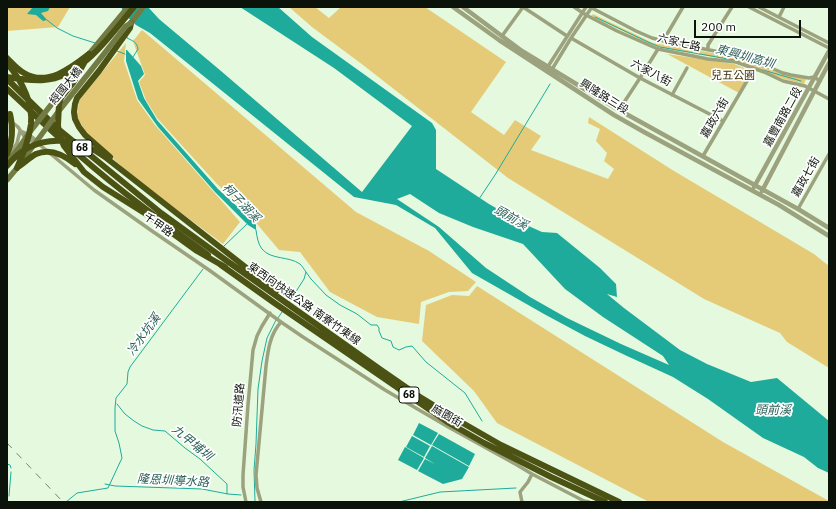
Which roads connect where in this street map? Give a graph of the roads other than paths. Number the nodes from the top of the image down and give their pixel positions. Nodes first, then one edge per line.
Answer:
1 (128, 7) edge
2 (134, 7) edge
3 (143, 7) edge
4 (453, 7) edge
5 (463, 7) edge
6 (522, 7) edge
7 (574, 7) edge
8 (586, 7) edge
9 (591, 7) edge
10 (683, 7) edge
11 (732, 7) edge
12 (749, 7) edge
13 (759, 7) edge
14 (784, 7) edge
15 (585, 14) junction
16 (778, 18) junction
17 (131, 23) junction
18 (502, 36) junction
19 (569, 37) junction
20 (663, 41) junction
21 (829, 43) edge
22 (658, 49) junction
23 (708, 50) junction
24 (829, 50) edge
25 (89, 54) junction
26 (7, 58) edge
27 (7, 63) edge
28 (829, 63) edge
29 (687, 68) dead end
30 (754, 69) junction
31 (549, 70) junction
32 (814, 77) junction
33 (7, 78) edge
34 (640, 78) junction
35 (820, 81) junction
36 (809, 88) junction
37 (7, 89) edge
38 (815, 91) junction
39 (672, 95) junction
40 (829, 99) edge
41 (7, 109) edge
42 (619, 110) junction
43 (58, 112) junction
44 (7, 118) edge
45 (723, 121) junction
46 (20, 131) junction
47 (29, 133) junction
48 (40, 145) junction
49 (13, 150) junction
50 (7, 154) edge
51 (829, 155) edge
52 (703, 156) junction
53 (27, 159) junction
54 (7, 161) edge
55 (7, 166) edge
56 (17, 168) junction
57 (84, 172) junction
58 (7, 180) edge
59 (136, 181) junction
60 (7, 184) edge
61 (756, 185) junction
62 (763, 189) junction
63 (752, 190) junction
64 (760, 194) junction
65 (798, 208) junction
66 (160, 215) junction
67 (829, 228) edge
68 (829, 236) edge
69 (225, 267) junction
70 (270, 314) junction
71 (281, 322) junction
72 (314, 323) junction
73 (532, 474) junction
74 (246, 502) edge
75 (262, 502) edge
76 (522, 502) edge
77 (589, 502) edge
78 (606, 502) edge
79 (619, 502) edge

1 - 25 main road, 經國大橋
2 - 33 highway, bridge
3 - 17 main road, 經國大橋
4 - 31 street, 興隆路三段
5 - 18 street, 興隆路三段
6 - 18 street
6 - 19 street, 六家八街
7 - 15 street, 六家七路
8 - 15 street
9 - 15 street
9 - 20 street, 六家七路
10 - 20 street
11 - 23 street
12 - 24 street
13 - 16 street
14 - 16 street
15 - 19 street
15 - 22 street, 六家七路
16 - 21 street
17 - 43 main road, 經國大橋, bridge
17 - 59 highway
18 - 31 street, 興隆路三段
19 - 31 street
19 - 34 street, 六家八街
20 - 23 street, 六家七路
22 - 30 street, 六家七路
22 - 34 street
23 - 32 street, 六家七路
24 - 32 street, 嘉豐南路二段
25 - 26 highway, bridge
25 - 43 highway, bridge
25 - 47 main road, 經國大橋, bridge
27 - 47 highway, bridge
28 - 35 street, 嘉豐南路二段
29 - 39 street
30 - 36 street, 六家七路
30 - 45 street, 嘉政六街
31 - 42 street, 興隆路三段
31 - 63 street, 興隆路三段
32 - 35 street
32 - 36 street, 嘉豐南路二段
33 - 66 highway, 東西向快速公路 南寮竹東線 / 68
34 - 39 street, 六家八街
34 - 42 street
35 - 38 street, 嘉豐南路二段
36 - 38 street, 六家七路
36 - 61 street, 嘉豐南路二段
37 - 66 highway, 東西向快速公路 南寮竹東線 / 68
38 - 40 street, 六家七路
38 - 62 street, 嘉豐南路二段
39 - 45 street, 六家八街
41 - 50 highway, bridge
42 - 52 street, 興隆路三段
43 - 56 main road, 經國大橋, bridge
43 - 57 highway, bridge
44 - 46 street, 千甲路
45 - 52 street, 嘉政六街
46 - 48 street, 千甲路
46 - 49 street
47 - 54 main road, 經國大橋, bridge
47 - 56 highway, bridge
48 - 53 street
48 - 70 street, 千甲路
49 - 53 street
49 - 54 street
51 - 65 street, 嘉政七街
52 - 61 street, 興隆路三段
53 - 60 street
55 - 59 highway, bridge
56 - 57 highway, bridge
56 - 58 main road, 經國大橋, bridge
57 - 69 highway, bridge
59 - 72 highway
61 - 62 street, 興隆路三段
61 - 63 street, 嘉豐南路二段
62 - 64 street, 嘉豐南路二段
62 - 65 street, 興隆路三段
63 - 64 street, 興隆路三段
64 - 68 street, 興隆路三段
65 - 67 street, 興隆路三段
66 - 69 highway, 東西向快速公路 南寮竹東線 / 68, bridge
66 - 72 highway, 東西向快速公路 南寮竹東線 / 68
69 - 78 highway, 東西向快速公路 南寮竹東線 / 68
70 - 71 street, 千甲路
70 - 74 street, 防汛道路
71 - 73 street, 麻園街
71 - 75 street
72 - 79 highway, 東西向快速公路 南寮竹東線 / 68
73 - 76 street
73 - 77 street, 麻園街

